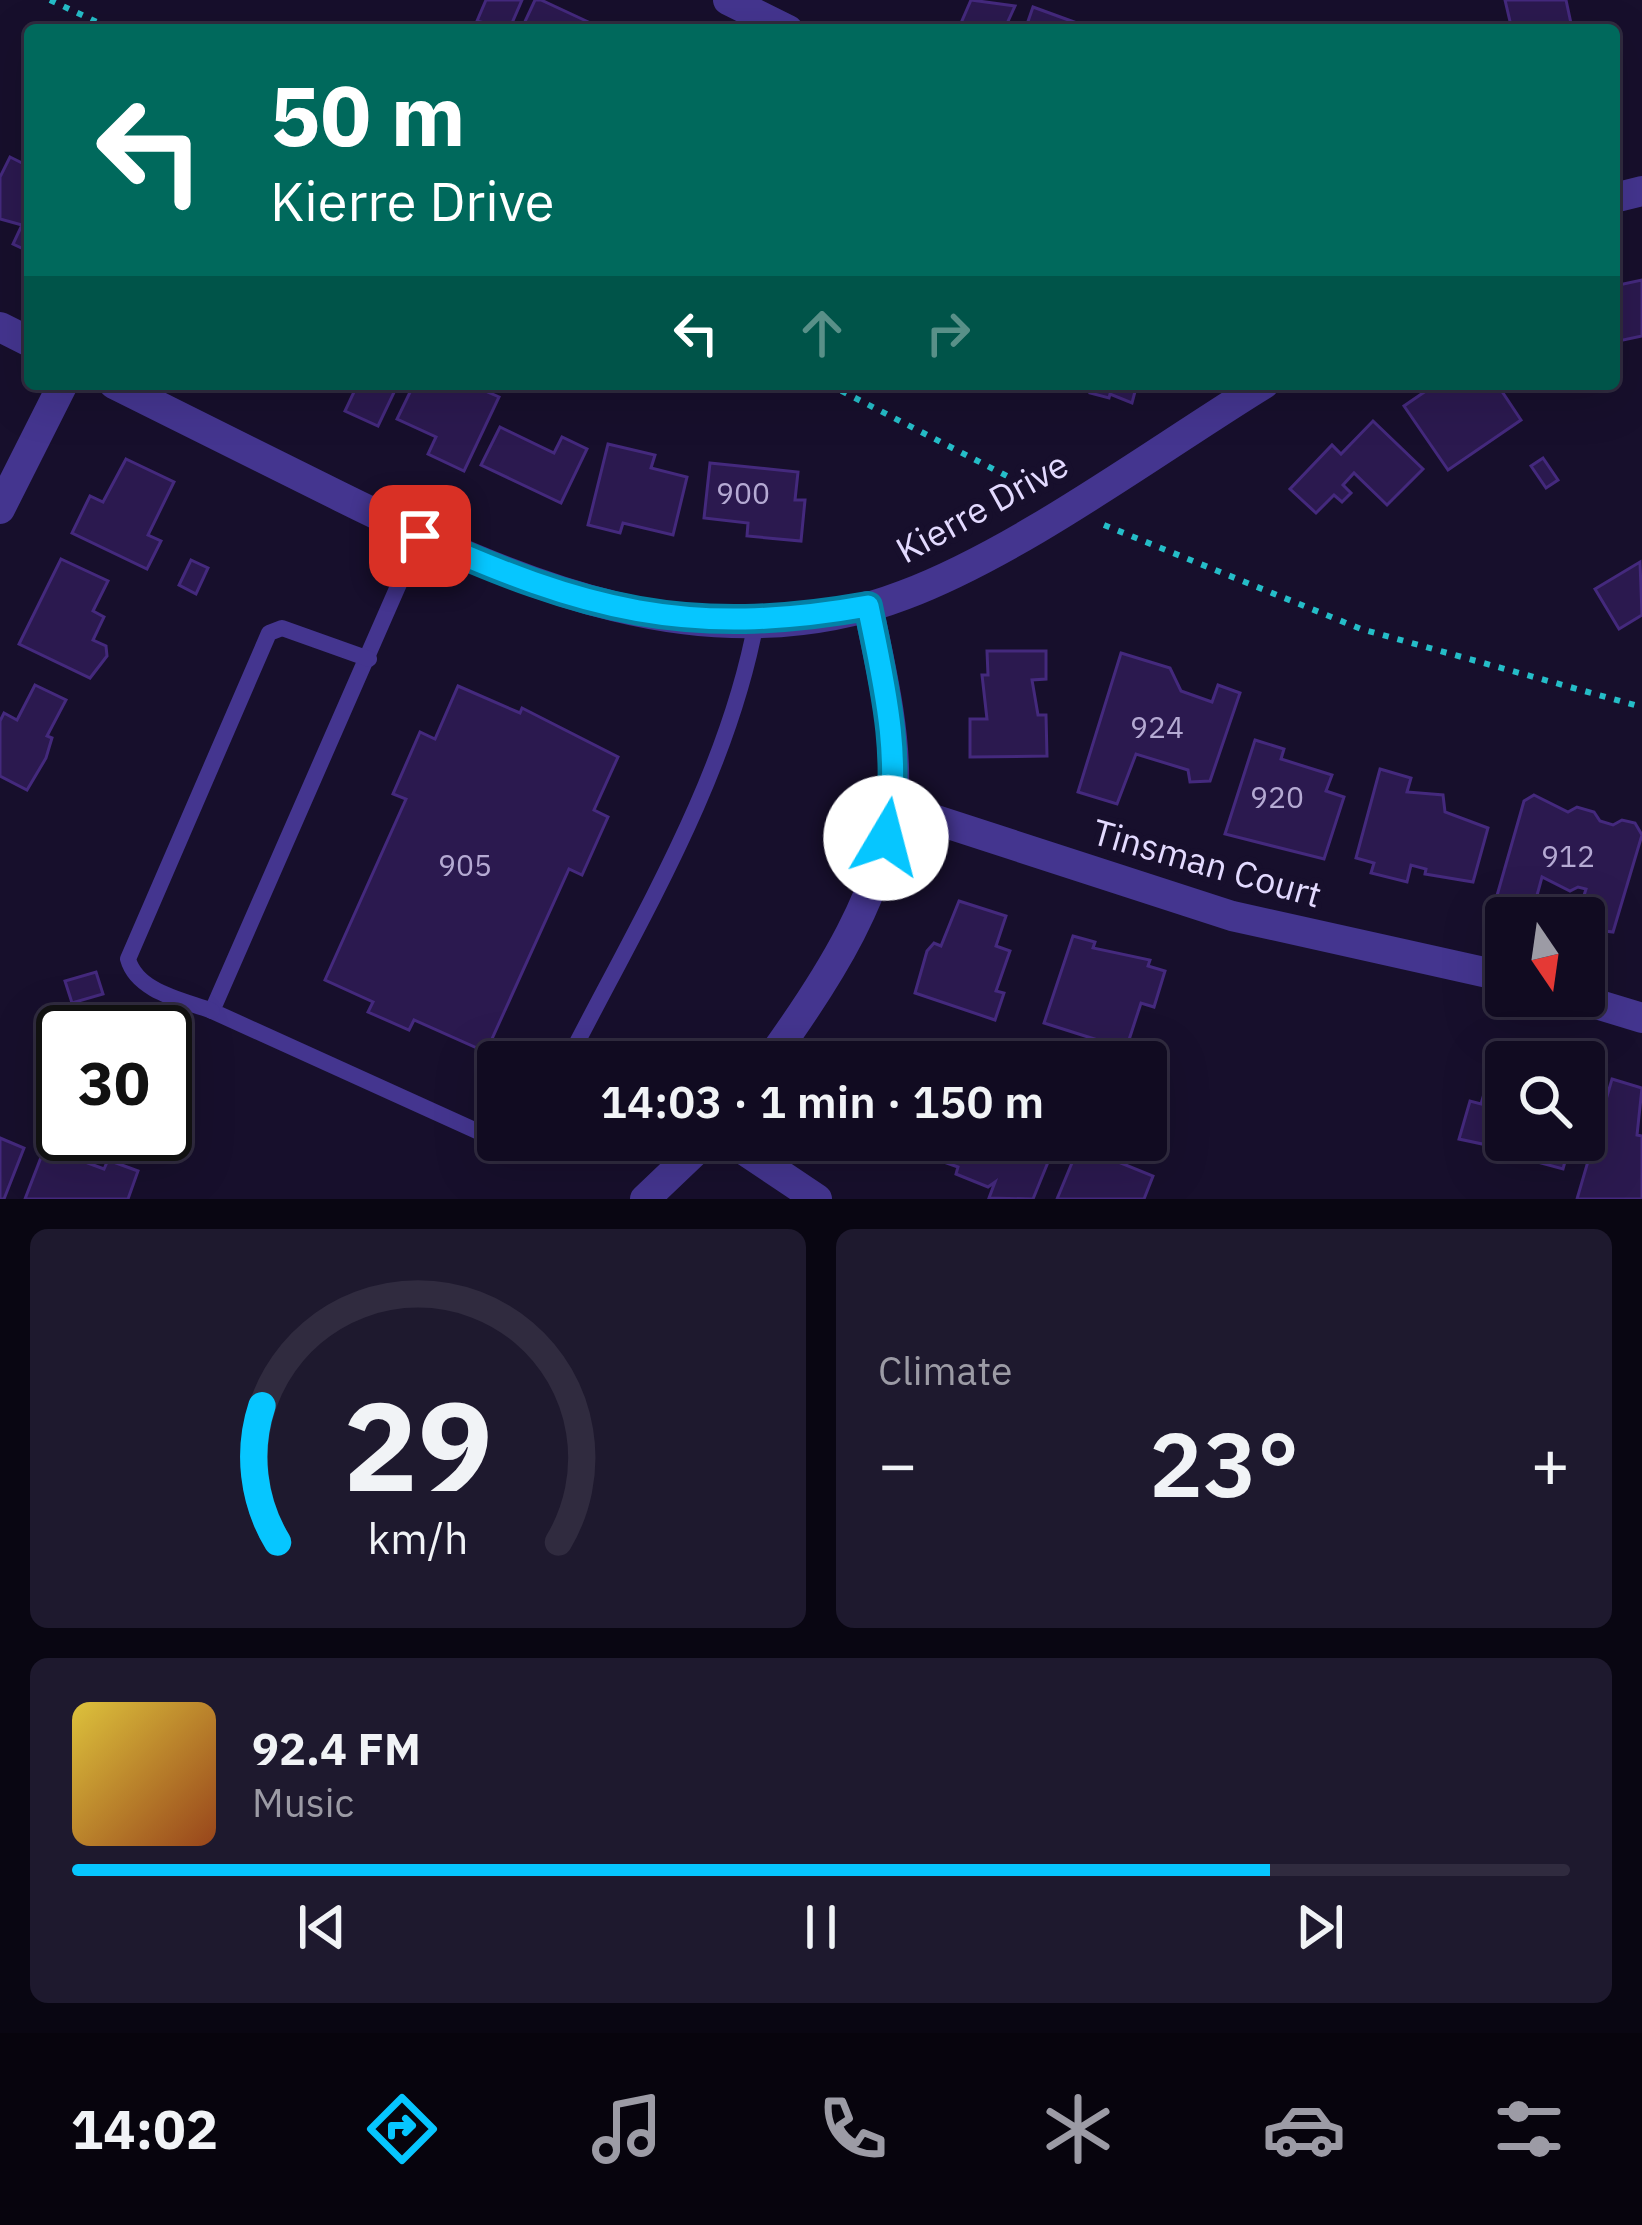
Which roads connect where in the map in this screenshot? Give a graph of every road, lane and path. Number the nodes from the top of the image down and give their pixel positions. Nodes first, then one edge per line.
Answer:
1 (50, 0) edge
2 (728, 0) edge
3 (101, 24) edge
4 (776, 24) edge
5 (61, 390) edge
6 (126, 390) edge
7 (840, 390) edge
8 (1254, 390) edge
9 (1066, 507) junction
10 (0, 509) edge
11 (420, 536) junction
12 (868, 606) junction
13 (756, 622) junction
14 (369, 659) junction
15 (1642, 707) edge
16 (893, 806) junction
17 (1485, 972) edge
18 (1605, 1007) edge
19 (212, 1011) junction
20 (1642, 1018) edge
21 (578, 1041) edge
22 (781, 1041) edge
23 (477, 1131) edge
24 (685, 1161) edge
25 (760, 1161) edge
26 (645, 1199) edge
27 (817, 1199) edge

1 - 3 path
2 - 4 street
5 - 10 street
6 - 11 street, Kierre Drive
7 - 9 path
8 - 9 street, Kierre Drive
9 - 12 street, Kierre Drive
9 - 15 path
11 - 13 street, Kierre Drive
11 - 14 lane
12 - 13 street, Kierre Drive
12 - 16 street
13 - 21 lane
14 - 19 lane
14 - 19 lane
16 - 17 street, Tinsman Court
16 - 22 street
18 - 20 street
19 - 23 lane
24 - 26 street
25 - 27 street

